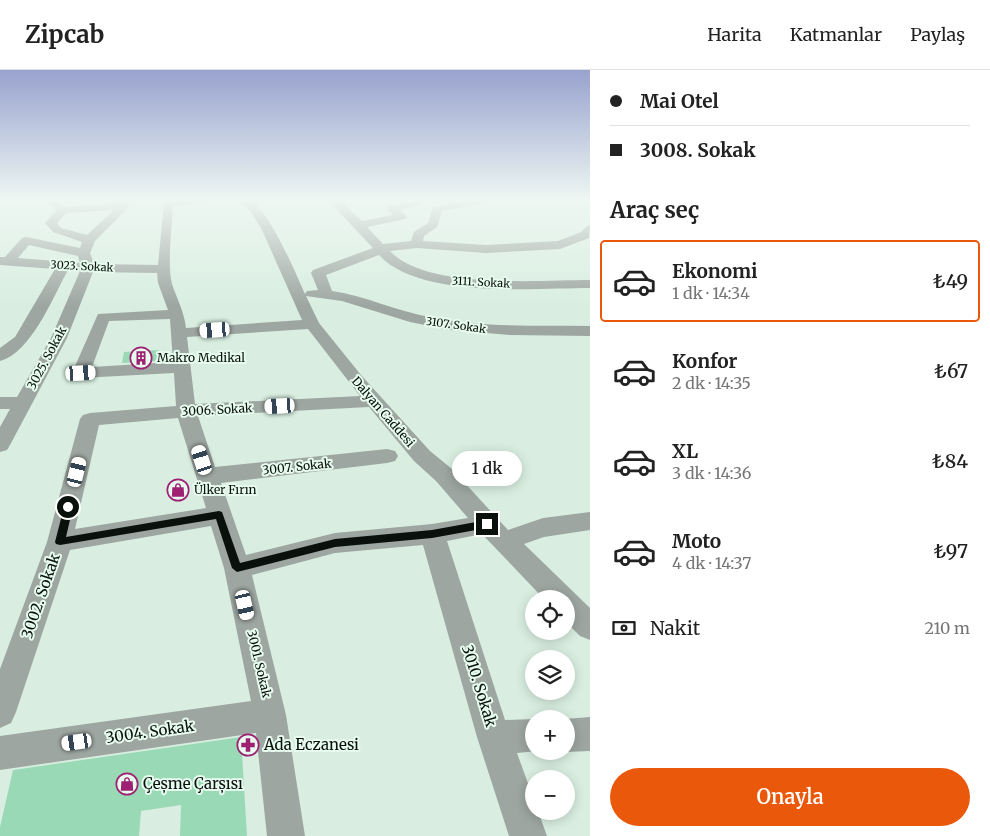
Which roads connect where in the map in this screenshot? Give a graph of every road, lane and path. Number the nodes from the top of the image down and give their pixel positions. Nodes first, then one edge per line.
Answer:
1 (72, 235) edge
2 (93, 235) edge
3 (166, 235) edge
4 (270, 235) edge
5 (369, 235) edge
6 (418, 235) edge
7 (586, 235) edge
8 (88, 240) junction
9 (417, 244) junction
10 (381, 248) junction
11 (486, 249) junction
12 (4, 261) edge
13 (86, 261) junction
14 (64, 266) junction
15 (164, 269) junction
16 (497, 284) junction
17 (590, 284) edge
18 (298, 294) junction
19 (326, 294) junction
20 (178, 323) junction
21 (312, 324) junction
22 (590, 331) edge
23 (59, 338) junction
24 (0, 339) edge
25 (21, 340) junction
26 (0, 356) edge
27 (181, 368) junction
28 (373, 401) junction
29 (0, 403) edge
30 (23, 403) junction
31 (186, 411) junction
32 (90, 419) joint
33 (0, 445) edge
34 (387, 456) dead end
35 (207, 476) junction
36 (219, 515) junction
37 (590, 521) edge
38 (496, 533) junction
39 (432, 534) junction
40 (60, 542) junction
41 (237, 568) junction
42 (553, 590) edge
43 (575, 612) edge
44 (590, 627) edge
45 (0, 712) edge
46 (270, 715) junction
47 (575, 734) edge
48 (590, 734) edge
49 (525, 736) edge
50 (494, 737) junction
51 (0, 753) edge
52 (286, 836) edge
53 (528, 836) edge

1 - 8 street
2 - 8 street
3 - 15 street, 3001. Sokak
4 - 18 street, Dalyan Caddesi
5 - 10 street, 3111. Sokak
6 - 9 street
7 - 11 street
8 - 13 street, 3025. Sokak
9 - 10 street
9 - 11 street
10 - 16 street, 3111. Sokak
10 - 19 street
11 - 16 street
12 - 13 street
12 - 14 street, 3023. Sokak
13 - 14 street, 3023. Sokak
13 - 15 street, 3023. Sokak
13 - 23 street, 3025. Sokak
14 - 25 street
15 - 20 street, 3001. Sokak
16 - 17 street, 3111. Sokak
18 - 19 street, 3107. Sokak
18 - 21 street, Dalyan Caddesi
19 - 22 street, 3107. Sokak
20 - 21 street
20 - 27 street, 3001. Sokak
20 - 27 street
21 - 28 street, Dalyan Caddesi
23 - 25 street
23 - 30 street, 3025. Sokak
24 - 25 street
25 - 26 street
27 - 31 street, 3001. Sokak
28 - 31 street, 3006. Sokak
28 - 38 street, Dalyan Caddesi
29 - 30 street
30 - 33 street, 3025. Sokak
31 - 32 street, 3006. Sokak
31 - 35 street, 3001. Sokak
32 - 40 street, 3002. Sokak
34 - 35 street, 3007. Sokak
35 - 36 street, 3001. Sokak
36 - 40 street
36 - 41 street, 3001. Sokak
37 - 38 street
38 - 39 street
38 - 42 street, Dalyan Caddesi
39 - 41 street
39 - 50 street, 3010. Sokak
40 - 45 street, 3002. Sokak
41 - 46 street, 3001. Sokak
43 - 44 street
46 - 51 street, 3004. Sokak
46 - 52 street, 3001. Sokak
47 - 48 street
49 - 50 street
50 - 53 street, 3010. Sokak

